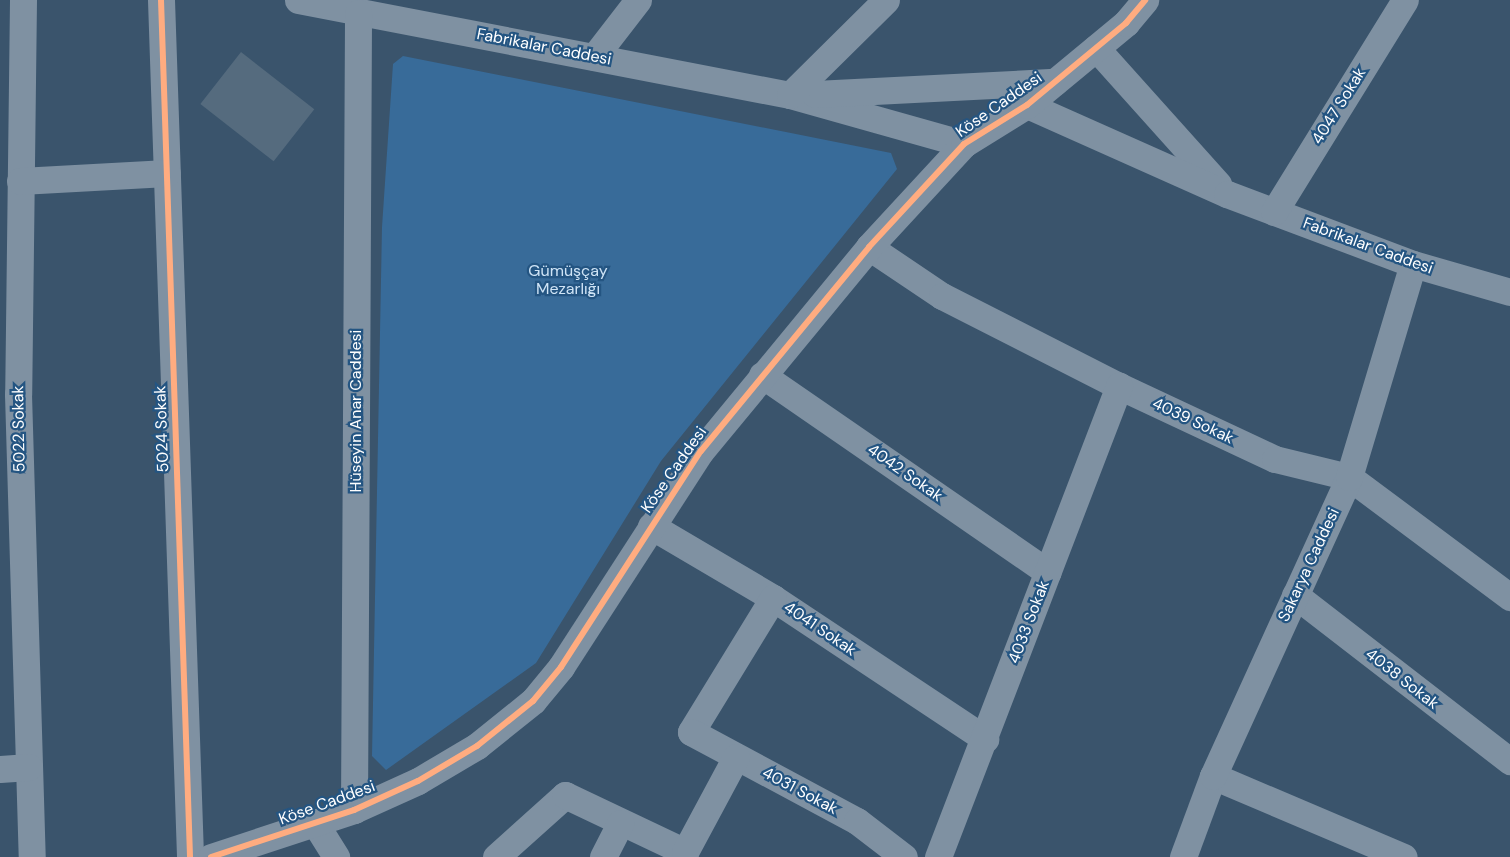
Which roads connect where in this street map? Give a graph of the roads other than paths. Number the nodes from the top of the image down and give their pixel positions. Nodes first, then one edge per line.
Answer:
1 (23, 0) edge
2 (161, 0) edge
3 (298, 0) edge
4 (638, 0) edge
5 (886, 0) edge
6 (1145, 0) edge
7 (1405, 0) edge
8 (422, 12) edge
9 (358, 13) junction
10 (1096, 48) junction
11 (594, 57) junction
12 (1055, 82) junction
13 (790, 95) junction
14 (1027, 105) junction
15 (964, 144) junction
16 (167, 173) junction
17 (20, 181) junction
18 (1227, 194) junction
19 (1274, 212) junction
20 (869, 247) junction
21 (1413, 264) junction
22 (1510, 292) edge
23 (762, 375) junction
24 (1119, 386) junction
25 (9, 394) edge
26 (1350, 477) junction
27 (651, 526) junction
28 (1048, 572) junction
29 (1295, 595) junction
30 (1510, 597) edge
31 (773, 598) junction
32 (985, 739) junction
33 (736, 757) junction
34 (1510, 761) edge
35 (29, 767) junction
36 (0, 769) edge
37 (1213, 776) junction
38 (354, 810) junction
39 (315, 823) junction
40 (620, 823) junction
41 (32, 857) edge
42 (190, 857) edge
43 (212, 857) edge
44 (336, 857) edge
45 (496, 857) edge
46 (603, 857) edge
47 (904, 857) edge
48 (938, 857) edge
49 (1183, 857) edge
50 (1404, 857) edge

1 - 17 street, 5022 Sokak
2 - 16 street, 5024 Sokak
3 - 9 street, Fabrikalar Caddesi
4 - 11 street
5 - 13 street
6 - 10 street, Köse Caddesi
7 - 19 street, 4047 Sokak
8 - 9 street, Fabrikalar Caddesi
8 - 11 street, Fabrikalar Caddesi
9 - 38 street, Hüseyin Anar Caddesi
10 - 12 street, Köse Caddesi
10 - 18 street, Fabrikalar Caddesi
11 - 13 street, Fabrikalar Caddesi
12 - 13 street, Fabrikalar Caddesi
12 - 14 street, Köse Caddesi
13 - 15 street, Fabrikalar Caddesi
14 - 15 street, Köse Caddesi
14 - 18 street, Fabrikalar Caddesi
15 - 20 street, Köse Caddesi
16 - 17 street
16 - 42 street, 5024 Sokak
17 - 25 street, 5022 Sokak
18 - 19 street, Fabrikalar Caddesi
19 - 21 street, Fabrikalar Caddesi
20 - 23 street, Köse Caddesi
20 - 24 street, 4039 Sokak
21 - 22 street, Fabrikalar Caddesi
21 - 26 street, Sakarya Caddesi
23 - 27 street, Köse Caddesi
23 - 28 street, 4042 Sokak
24 - 26 street, 4039 Sokak
24 - 28 street, 4033 Sokak
25 - 35 street, 5022 Sokak
26 - 29 street, Sakarya Caddesi
26 - 30 street, 4039 Sokak
27 - 31 street, 4041 Sokak
27 - 38 street, Köse Caddesi
28 - 32 street, 4033 Sokak
29 - 34 street, 4038 Sokak
29 - 37 street, Sakarya Caddesi
31 - 32 street, 4041 Sokak
31 - 33 street, 4031 Sokak
32 - 48 street, 4033 Sokak
33 - 40 street
33 - 47 street, 4031 Sokak
35 - 36 street
35 - 41 street, 5022 Sokak
37 - 49 street, Sakarya Caddesi
37 - 50 street
38 - 39 street, Köse Caddesi
39 - 43 street, Köse Caddesi
39 - 44 street
40 - 45 street
40 - 46 street

